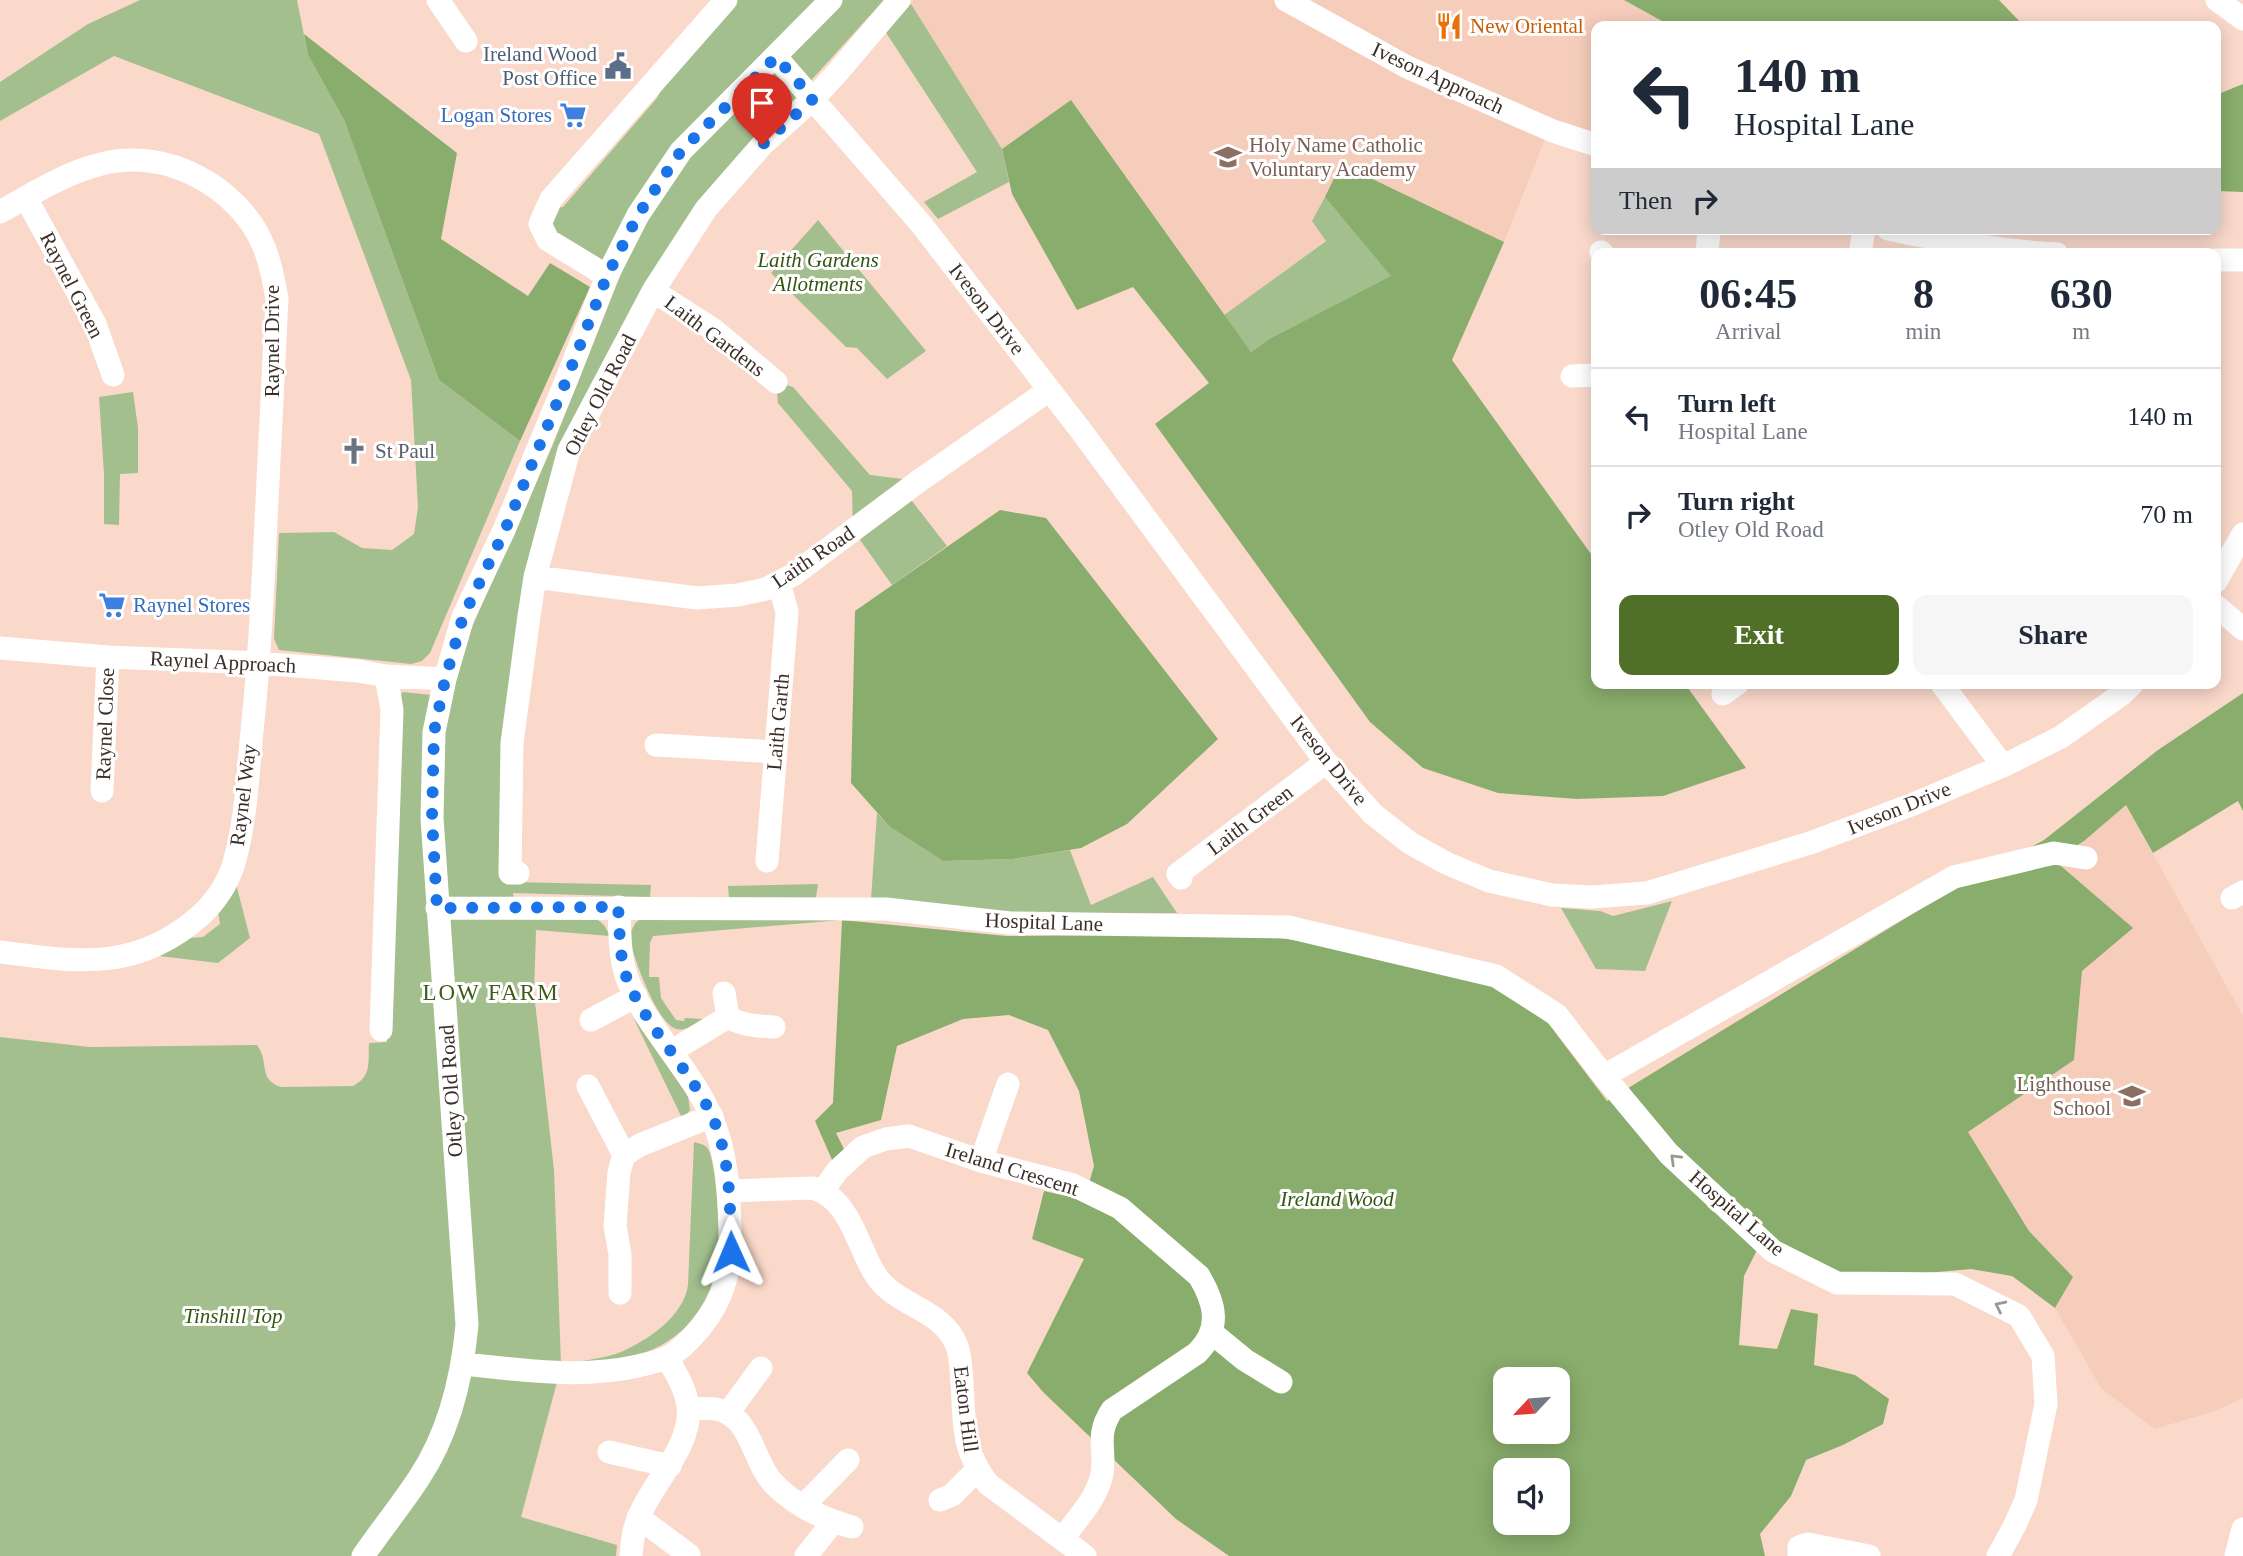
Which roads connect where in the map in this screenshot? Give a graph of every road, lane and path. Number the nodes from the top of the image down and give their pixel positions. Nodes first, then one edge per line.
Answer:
1 (438, 0) edge
2 (726, 0) edge
3 (831, 0) edge
4 (899, 0) edge
5 (1286, 0) edge
6 (2217, 0) edge
7 (2243, 19) edge
8 (466, 41) dead end
9 (776, 57) junction
10 (813, 99) junction
11 (1591, 143) edge
12 (26, 198) junction
13 (0, 212) edge
14 (1917, 235) edge
15 (1996, 248) edge
16 (2221, 260) edge
17 (2243, 260) edge
18 (607, 276) junction
19 (653, 291) junction
20 (113, 374) dead end
21 (1591, 375) edge
22 (1572, 376) dead end
23 (776, 382) dead end
24 (1049, 390) junction
25 (2243, 534) edge
26 (2221, 572) edge
27 (535, 577) junction
28 (779, 583) junction
29 (2221, 610) edge
30 (2243, 629) edge
31 (0, 648) edge
32 (107, 657) junction
33 (259, 663) junction
34 (386, 676) junction
35 (445, 680) junction
36 (1946, 689) edge
37 (2127, 689) edge
38 (656, 745) dead end
39 (775, 752) junction
40 (1326, 762) junction
41 (2003, 766) junction
42 (102, 790) dead end
43 (2086, 858) dead end
44 (767, 862) dead end
45 (518, 873) dead end
46 (1181, 878) dead end
47 (618, 907) junction
48 (437, 908) junction
49 (0, 952) edge
50 (724, 993) dead end
51 (636, 996) junction
52 (728, 1017) junction
53 (591, 1020) dead end
54 (774, 1027) dead end
55 (381, 1030) dead end
56 (672, 1051) junction
57 (1604, 1076) junction
58 (1008, 1084) dead end
59 (588, 1086) dead end
60 (712, 1116) junction
61 (624, 1155) junction
62 (981, 1161) junction
63 (729, 1191) junction
64 (823, 1191) junction
65 (620, 1293) dead end
66 (1212, 1333) junction
67 (667, 1358) junction
68 (464, 1364) junction
69 (761, 1368) dead end
70 (1281, 1382) dead end
71 (689, 1409) junction
72 (728, 1413) junction
73 (609, 1452) dead end
74 (848, 1460) dead end
75 (670, 1466) junction
76 (977, 1470) junction
77 (940, 1500) dead end
78 (803, 1506) junction
79 (638, 1517) junction
80 (2243, 1529) edge
81 (1062, 1539) junction
82 (689, 1555) edge
83 (363, 1556) edge
84 (631, 1556) edge
85 (806, 1556) edge
86 (1085, 1556) edge
87 (1799, 1556) edge
88 (1869, 1556) edge
89 (1997, 1556) edge
90 (2236, 1556) edge

1 - 8 street
2 - 18 street
3 - 9 street, Otley Old Road
4 - 10 street, Otley Old Road
5 - 11 street, Iveson Approach
6 - 7 street
9 - 10 street, Iveson Drive
9 - 18 street, Otley Old Road
10 - 19 street, Otley Old Road
10 - 24 street, Iveson Drive
12 - 13 street, Raynel Drive
12 - 20 street, Raynel Green
12 - 33 street, Raynel Drive
14 - 15 street
16 - 17 street
18 - 35 street, Otley Old Road
19 - 23 street, Laith Gardens
19 - 27 street, Otley Old Road
21 - 22 street
24 - 28 street, Laith Road
24 - 40 street, Iveson Drive
25 - 26 street
27 - 28 street, Laith Road
27 - 45 street, Otley Old Road
28 - 39 street, Laith Garth
29 - 30 street
31 - 32 street, Raynel Approach
32 - 33 street, Raynel Approach
32 - 42 street, Raynel Close
33 - 34 street, Raynel Approach
33 - 49 street, Raynel Way
34 - 35 street, Raynel Approach
34 - 55 street
35 - 48 street, Otley Old Road
36 - 41 street
37 - 41 street, Iveson Drive
38 - 39 street
39 - 44 street, Laith Garth
40 - 41 street, Iveson Drive
40 - 46 street, Laith Green
43 - 57 street
47 - 48 street, Hospital Lane
47 - 51 street
47 - 57 street, Hospital Lane
48 - 68 street, Otley Old Road
50 - 52 street
51 - 53 street
51 - 56 street
52 - 54 street
52 - 56 street
56 - 60 street
89 -> 57 street, Hospital Lane
58 - 62 street
59 - 61 street
60 - 61 street
60 - 63 street
61 - 65 street
62 - 64 street, Ireland Crescent
62 - 66 street, Ireland Crescent
63 - 64 street
63 - 67 street
64 - 76 street, Eaton Hill
66 - 70 street
66 - 81 street
67 - 68 street
67 - 71 street
68 - 83 street, Otley Old Road
69 - 72 street
71 - 72 street
71 - 75 street
72 - 78 street
73 - 75 street
74 - 78 street
75 - 79 street
76 - 77 street
76 - 81 street, Eaton Hill
78 - 85 street
79 - 82 street
79 - 84 street
80 - 90 street
81 - 86 street, Eaton Hill
87 - 88 street

